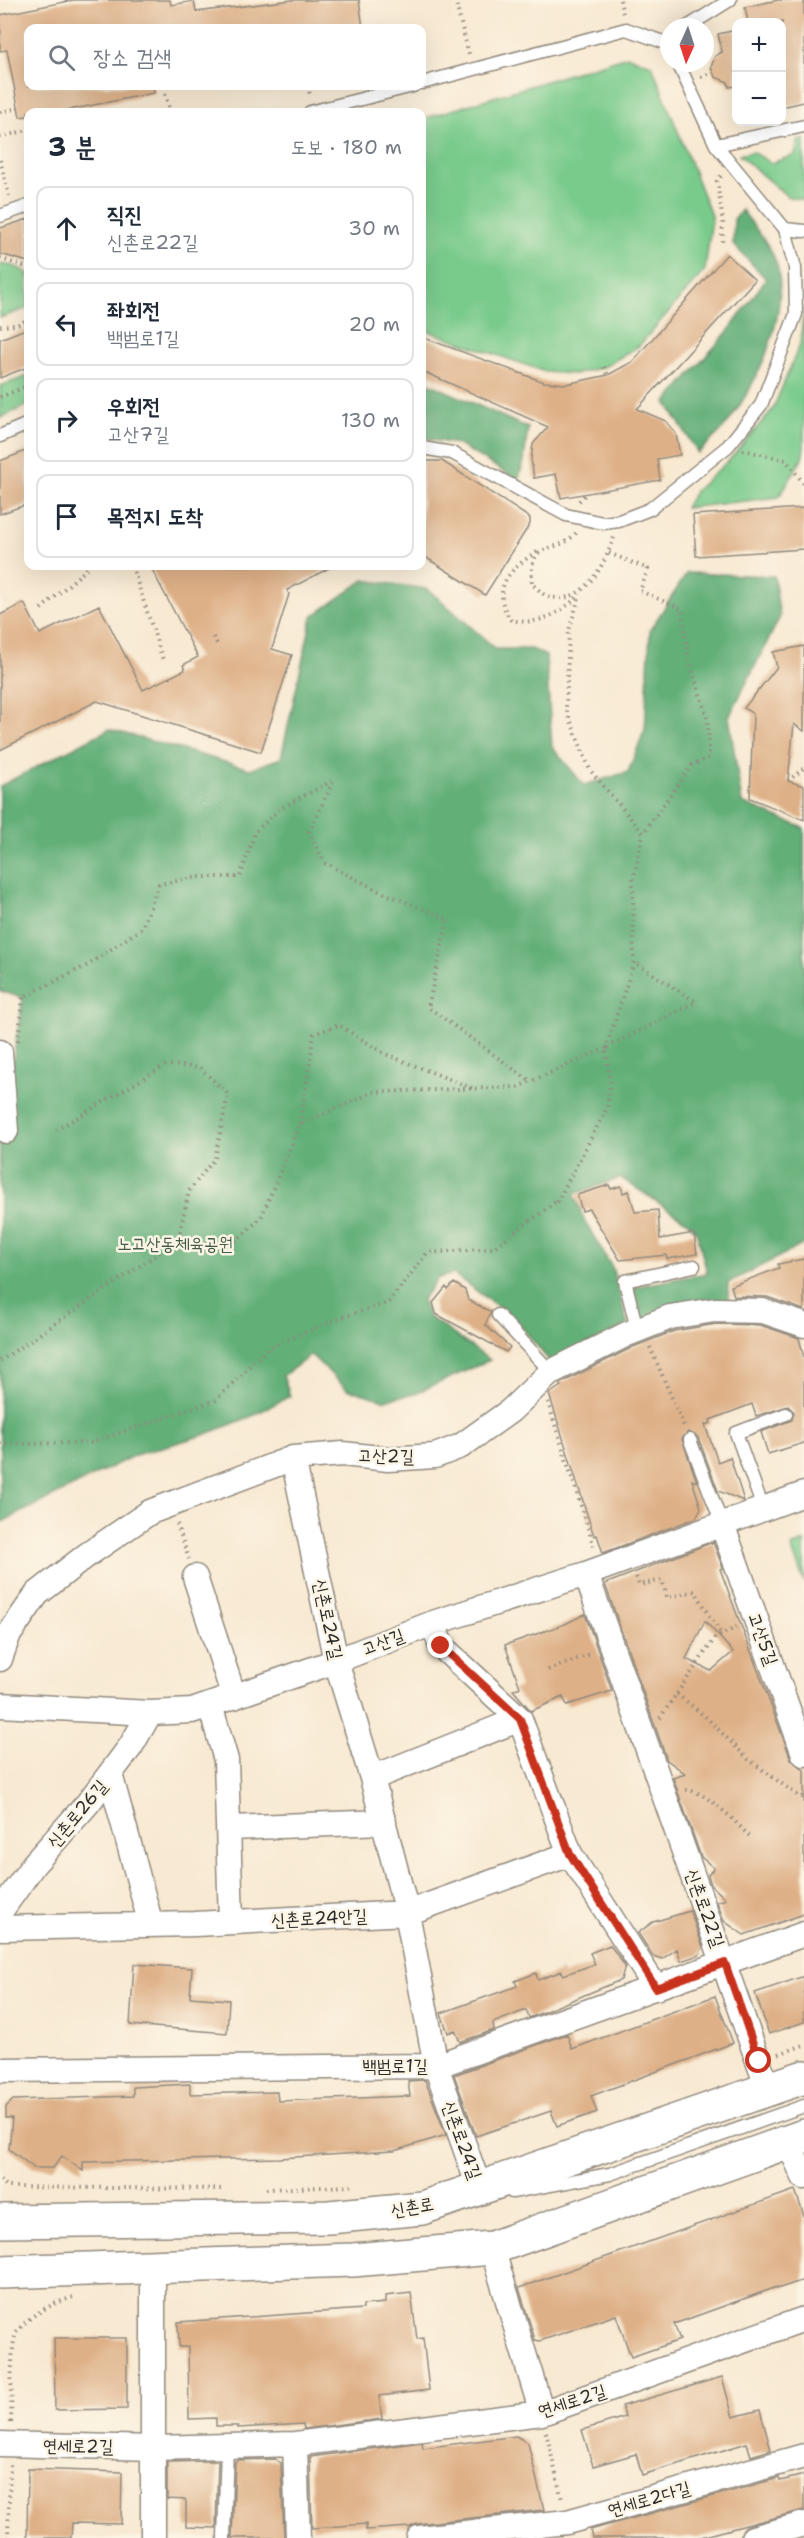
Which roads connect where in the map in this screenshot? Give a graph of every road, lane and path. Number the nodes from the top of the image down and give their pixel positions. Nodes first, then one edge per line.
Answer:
1 (455, 0) edge
2 (730, 0) edge
3 (701, 18) edge
4 (660, 40) edge
5 (473, 70) junction
6 (682, 72) edge
7 (426, 82) edge
8 (397, 90) edge
9 (165, 94) dead end
10 (19, 108) dead end
11 (169, 108) edge
12 (326, 108) edge
13 (0, 112) edge
14 (804, 126) edge
15 (24, 130) edge
16 (0, 137) edge
17 (716, 145) junction
18 (0, 160) edge
19 (731, 164) junction
20 (24, 207) edge
21 (6, 214) edge
22 (785, 229) junction
23 (804, 231) edge
24 (722, 243) dead end
25 (0, 258) edge
26 (24, 267) edge
27 (24, 321) edge
28 (0, 326) edge
29 (604, 368) dead end
30 (608, 375) dead end
31 (24, 388) edge
32 (0, 397) edge
33 (24, 426) edge
34 (0, 436) edge
35 (728, 446) junction
36 (426, 449) edge
37 (804, 484) edge
38 (583, 519) junction
39 (620, 521) junction
40 (538, 552) junction
41 (609, 553) junction
42 (85, 570) edge
43 (133, 570) edge
44 (587, 587) junction
45 (580, 594) junction
46 (41, 609) dead end
47 (213, 637) dead end
48 (219, 647) dead end
49 (163, 660) dead end
50 (804, 768) edge
51 (788, 781) dead end
52 (643, 833) junction
53 (634, 962) junction
54 (9, 1048) edge
55 (606, 1048) junction
56 (530, 1082) junction
57 (475, 1090) junction
58 (300, 1124) junction
59 (56, 1130) dead end
60 (6, 1131) dead end
61 (178, 1240) junction
62 (694, 1266) dead end
63 (498, 1315) dead end
64 (804, 1324) edge
65 (637, 1329) junction
66 (653, 1357) dead end
67 (0, 1361) edge
68 (546, 1376) junction
69 (786, 1414) dead end
70 (690, 1440) joint
71 (0, 1444) edge
72 (293, 1458) junction
73 (804, 1494) edge
74 (170, 1504) junction
75 (763, 1508) junction
76 (722, 1524) junction
77 (630, 1557) junction
78 (593, 1571) junction
79 (195, 1577) joint
80 (756, 1621) junction
81 (433, 1623) junction
82 (721, 1634) junction
83 (611, 1646) junction
84 (0, 1659) edge
85 (336, 1661) junction
86 (548, 1670) dead end
87 (677, 1694) junction
88 (234, 1697) junction
89 (0, 1705) edge
90 (210, 1705) junction
91 (150, 1713) junction
92 (520, 1719) junction
93 (642, 1734) junction
94 (804, 1755) edge
95 (110, 1774) junction
96 (372, 1778) junction
97 (665, 1796) junction
98 (804, 1797) edge
99 (384, 1822) junction
100 (230, 1828) junction
101 (749, 1836) dead end
102 (570, 1854) junction
103 (0, 1912) edge
104 (406, 1913) junction
105 (231, 1922) junction
106 (151, 1925) junction
107 (0, 1928) edge
108 (804, 1934) edge
109 (725, 1963) junction
110 (656, 1988) junction
111 (804, 2045) edge
112 (773, 2056) dead end
113 (436, 2066) junction
114 (0, 2070) edge
115 (804, 2077) edge
116 (768, 2089) junction
117 (804, 2106) edge
118 (796, 2139) edge
119 (804, 2177) edge
120 (0, 2180) edge
121 (358, 2186) dead end
122 (235, 2189) dead end
123 (258, 2189) dead end
124 (480, 2190) junction
125 (422, 2208) junction
126 (0, 2221) edge
127 (492, 2248) junction
128 (153, 2269) junction
129 (0, 2272) edge
130 (84, 2297) dead end
131 (804, 2319) edge
132 (542, 2414) junction
133 (11, 2422) dead end
134 (295, 2444) junction
135 (227, 2445) junction
136 (155, 2448) junction
137 (5, 2452) edge
138 (804, 2456) edge
139 (567, 2522) junction
140 (804, 2524) edge
141 (8, 2538) edge
142 (153, 2538) edge
143 (224, 2538) edge
144 (298, 2538) edge
145 (419, 2538) edge
146 (753, 2538) edge

1 - 5 path
2 - 3 lane
4 - 5 lane
5 - 7 lane
6 - 17 lane
8 - 12 lane
9 - 11 path
10 - 13 path
14 - 17 lane
15 - 16 path
17 - 19 lane
18 - 21 path
19 - 22 lane
19 - 24 path
20 - 21 lane
22 - 23 lane
22 - 35 lane
25 - 26 path
27 - 28 path
29 - 30 path
31 - 32 path
33 - 34 lane
35 - 37 path
35 - 39 lane
36 - 38 lane
38 - 39 lane
38 - 40 path
39 - 41 path
40 - 44 path
40 - 45 path
41 - 44 path
41 - 52 path
42 - 46 path
43 - 49 path
44 - 45 path
45 - 52 path
47 - 48 path
50 - 51 path
52 - 53 path
53 - 55 path
53 - 55 path
54 - 56 path
54 - 60 street
55 - 56 path
55 - 71 path
56 - 57 path
57 - 58 path
57 - 58 path
58 - 61 path
59 - 61 path
61 - 67 path
62 - 65 lane
63 - 68 lane
64 - 65 street, 고산2길
65 - 68 street, 고산2길
66 - 70 path
68 - 72 street, 고산2길
68 - 78 path
69 - 75 lane
70 - 76 lane
72 - 74 street, 고산2길
72 - 85 street, 신촌로24길
73 - 75 street, 고산길
74 - 79 path
74 - 84 street, 고산2길
75 - 76 street, 고산길
76 - 77 street, 고산길
76 - 80 street, 고산5길
77 - 78 street, 고산길
77 - 82 path
78 - 81 street, 고산길
78 - 83 street, 신촌로22길
79 - 88 street
80 - 82 path
80 - 94 street, 고산5길
81 - 85 street, 고산길
81 - 92 street
82 - 87 path
83 - 86 path
83 - 93 street, 신촌로22길
85 - 88 street, 고산길
85 - 96 street, 신촌로24길
87 - 93 path
87 - 98 path
88 - 90 street, 고산길
89 - 91 street, 고산길
90 - 91 street, 고산길
90 - 100 street
91 - 95 street, 신촌로26길
92 - 96 street
92 - 102 street
93 - 97 street, 신촌로22길
95 - 103 street, 신촌로26길
95 - 106 street
96 - 99 street, 신촌로24길
97 - 101 path
97 - 109 street, 신촌로22길
99 - 100 street
99 - 104 street, 신촌로24길
100 - 105 street
102 - 104 street
102 - 110 street
104 - 105 street, 신촌로24안길
104 - 113 street, 신촌로24길
105 - 106 street, 신촌로24안길
106 - 107 street, 신촌로24안길
108 - 109 street, 백범로1길
109 - 110 street, 백범로1길
109 - 116 street, 신촌로22길
110 - 113 street, 백범로1길
111 - 112 path
113 - 114 street, 백범로1길
113 - 124 street, 신촌로24길
115 - 116 main road, 신촌로
116 - 124 main road, 신촌로
117 - 125 lane
118 - 119 street
118 - 127 main road
120 - 122 path
121 - 123 path
124 - 125 main road, 신촌로
125 - 126 main road, 신촌로
127 - 128 main road
127 - 132 street
128 - 129 main road
128 - 136 street
130 - 133 path
131 - 132 street, 연세로2길
132 - 134 street, 연세로2길
132 - 139 path
134 - 135 street, 연세로2길
134 - 144 street
135 - 136 street, 연세로2길
135 - 143 lane
136 - 137 street, 연세로2길
136 - 142 street
137 - 141 path
138 - 139 street, 연세로2다길
139 - 145 street, 연세로2다길
140 - 146 street

